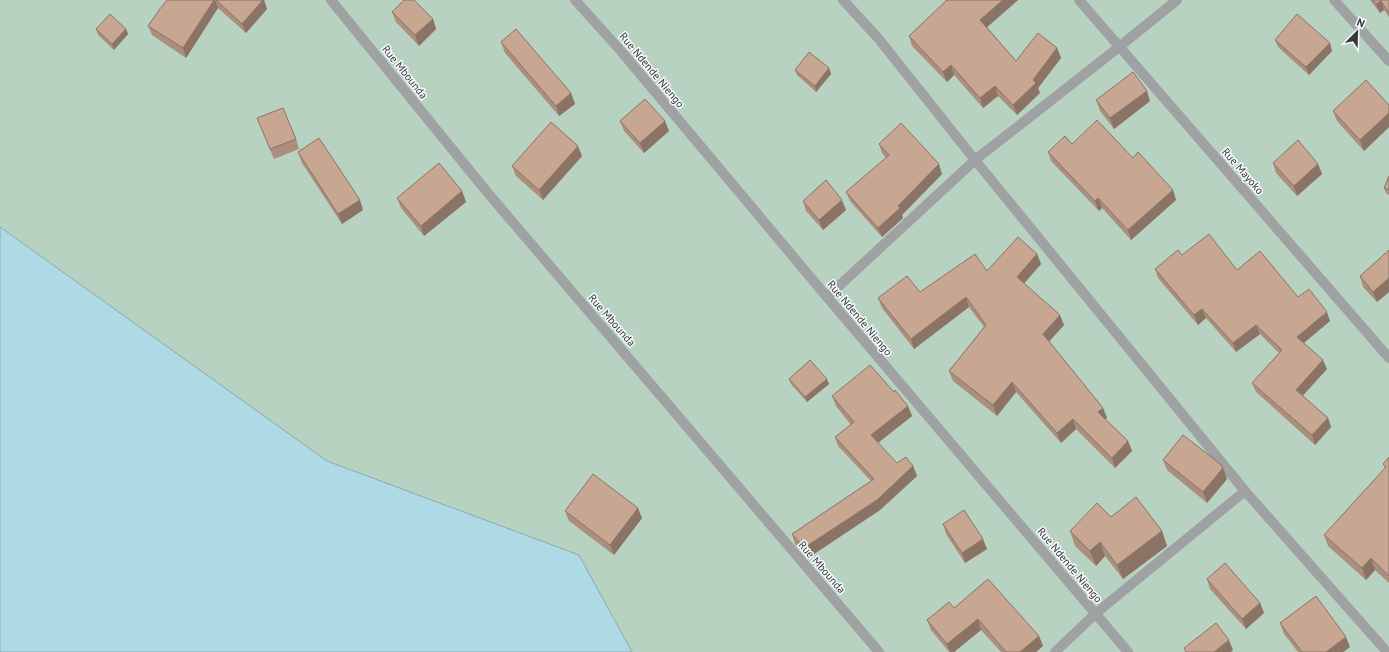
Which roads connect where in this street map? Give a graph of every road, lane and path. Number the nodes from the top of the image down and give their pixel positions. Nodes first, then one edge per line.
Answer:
1 (331, 0) edge
2 (575, 0) edge
3 (843, 0) edge
4 (1079, 0) edge
5 (1176, 0) edge
6 (1334, 0) edge
7 (1119, 47) junction
8 (1389, 61) edge
9 (975, 160) junction
10 (827, 297) junction
11 (1389, 358) edge
12 (1245, 491) junction
13 (1095, 614) junction
14 (880, 652) edge
15 (1055, 652) edge
16 (1128, 652) edge
17 (1387, 652) edge

1 - 14 street, Rue Mbounda
2 - 10 street, Rue Ndende Niengo
3 - 9 street
4 - 7 street, Rue Mayoko
5 - 7 street
6 - 8 street
7 - 9 street
7 - 11 street, Rue Mayoko
9 - 10 street
9 - 12 street
10 - 13 street, Rue Ndende Niengo
12 - 13 street
12 - 17 street
13 - 15 street
13 - 16 street, Rue Ndende Niengo

